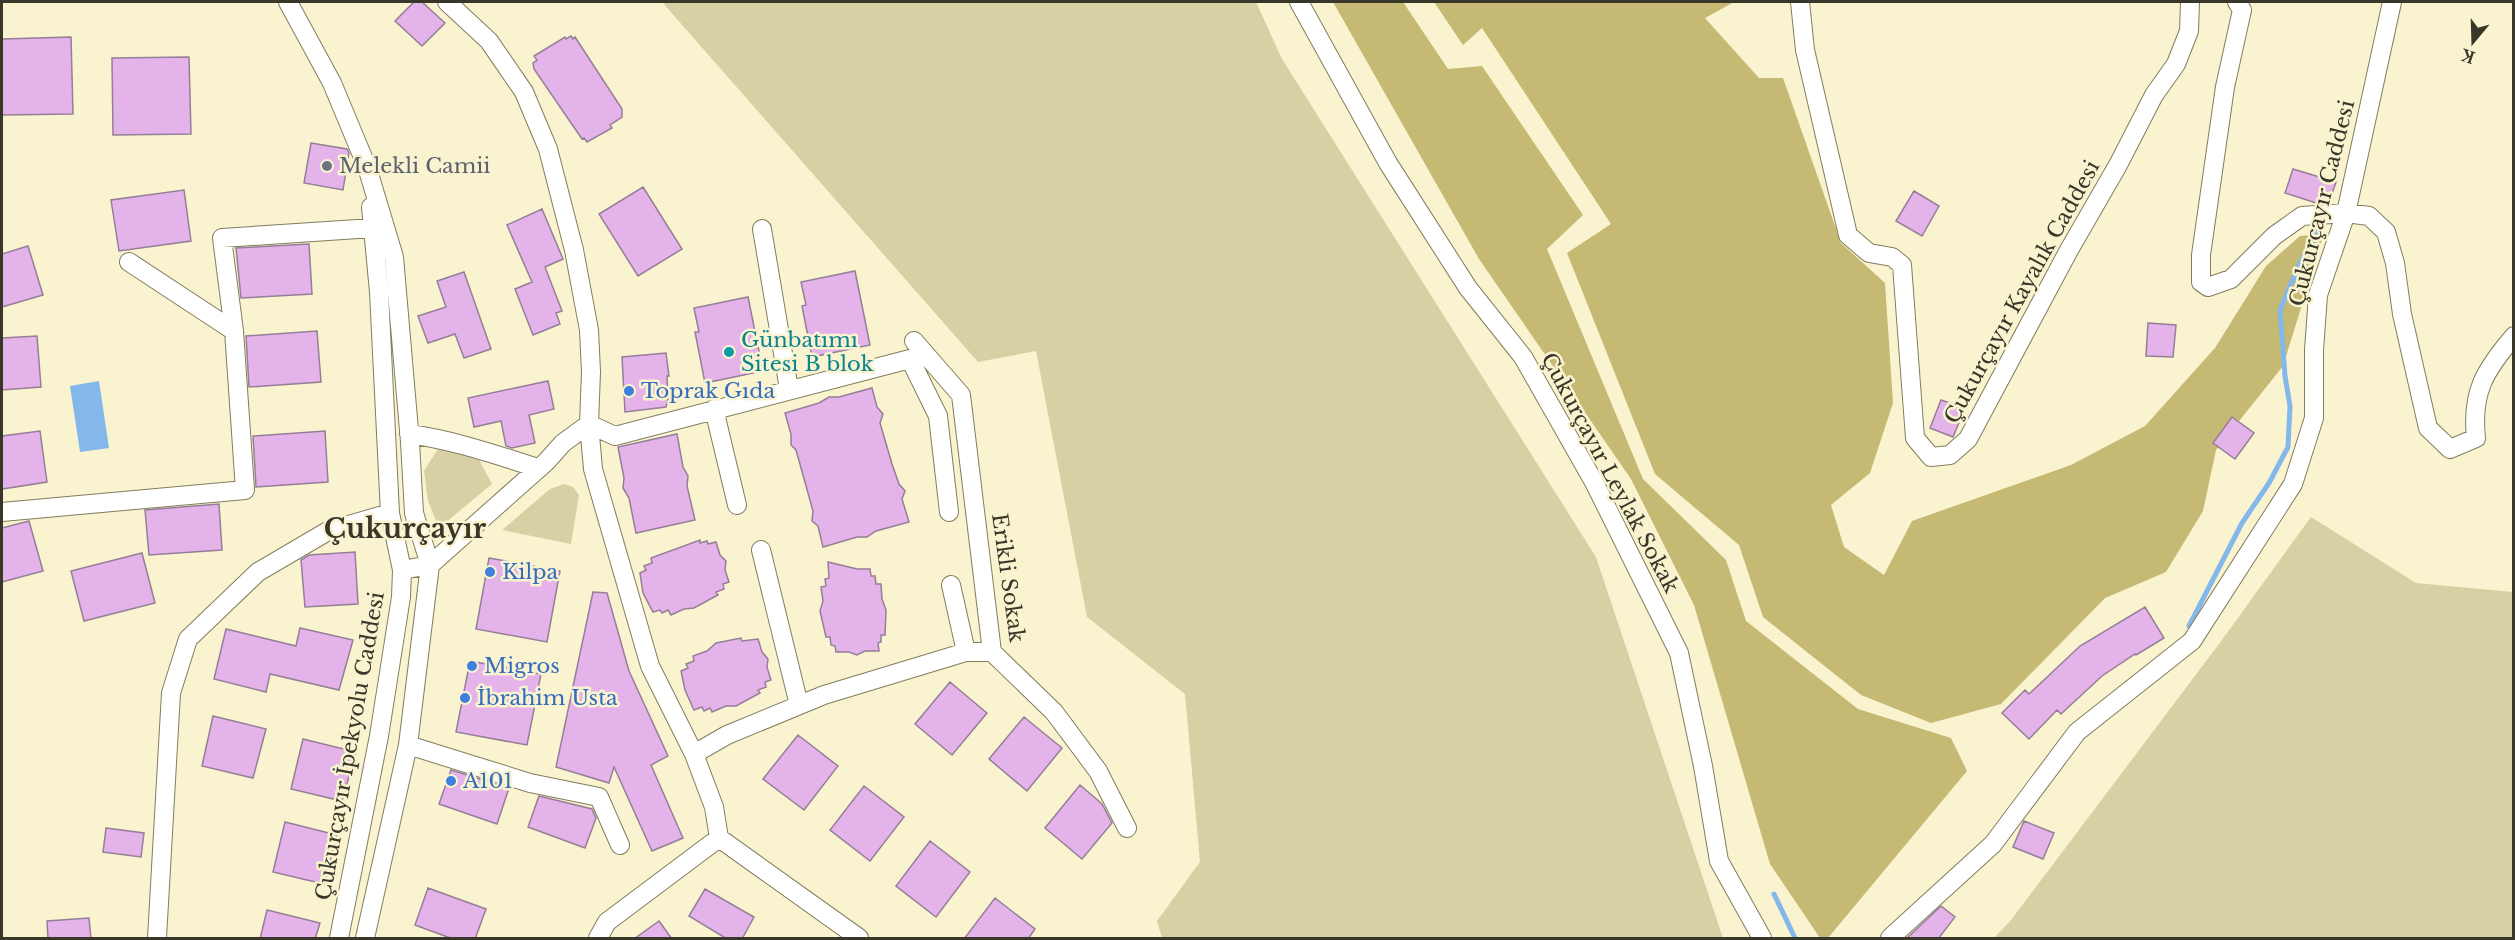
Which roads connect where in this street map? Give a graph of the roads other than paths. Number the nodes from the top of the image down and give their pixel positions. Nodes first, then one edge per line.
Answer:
1 (288, 2) edge
2 (447, 2) edge
3 (1299, 2) edge
4 (1800, 2) edge
5 (2190, 2) edge
6 (2237, 2) edge
7 (2392, 2) edge
8 (367, 166) junction
9 (2346, 213) junction
10 (373, 228) junction
11 (762, 229) dead end
12 (129, 262) dead end
13 (234, 332) junction
14 (2514, 336) edge
15 (914, 341) dead end
16 (789, 389) junction
17 (714, 409) junction
18 (589, 424) junction
19 (409, 434) junction
20 (538, 468) junction
21 (737, 505) dead end
22 (2, 512) edge
23 (949, 512) dead end
24 (390, 513) junction
25 (761, 550) dead end
26 (430, 565) junction
27 (402, 570) junction
28 (951, 585) dead end
29 (966, 652) junction
30 (992, 652) junction
31 (800, 705) junction
32 (408, 745) junction
33 (694, 754) junction
34 (1127, 828) dead end
35 (719, 838) junction
36 (620, 845) dead end
37 (157, 939) edge
38 (339, 939) edge
39 (365, 939) edge
40 (597, 939) edge
41 (859, 939) edge
42 (1762, 939) edge
43 (1890, 939) edge

1 - 8 street, Çukurçayır İpekyolu Caddesi
2 - 18 street
3 - 42 street, Çukurçayır Leylak Sokak
4 - 5 street, Çukurçayır Kayalık Caddesi
6 - 9 street
7 - 9 street, Çukurçayır Caddesi
8 - 10 street, Çukurçayır İpekyolu Caddesi
8 - 19 street, Çukurçayır İpekyolu Caddesi
9 - 14 street
9 - 43 street, Çukurçayır Caddesi
10 - 13 street
10 - 24 street, Çukurçayır İpekyolu Caddesi
11 - 16 street
12 - 13 street
13 - 22 street
15 - 30 street, Erikli Sokak
16 - 17 street
16 - 23 street
17 - 18 street
17 - 21 street
18 - 20 street
18 - 33 street
19 - 20 street
19 - 26 street, Çukurçayır İpekyolu Caddesi
20 - 26 street
24 - 27 street, Çukurçayır İpekyolu Caddesi
24 - 37 street
25 - 31 street
26 - 27 street
26 - 32 street, Çukurçayır İpekyolu Caddesi
27 - 38 street, Çukurçayır İpekyolu Caddesi
28 - 29 street
29 - 30 street
29 - 31 street
30 - 34 street, Erikli Sokak
31 - 33 street
32 - 36 street
32 - 39 street, Çukurçayır İpekyolu Caddesi
33 - 35 street
35 - 40 street
35 - 41 street

